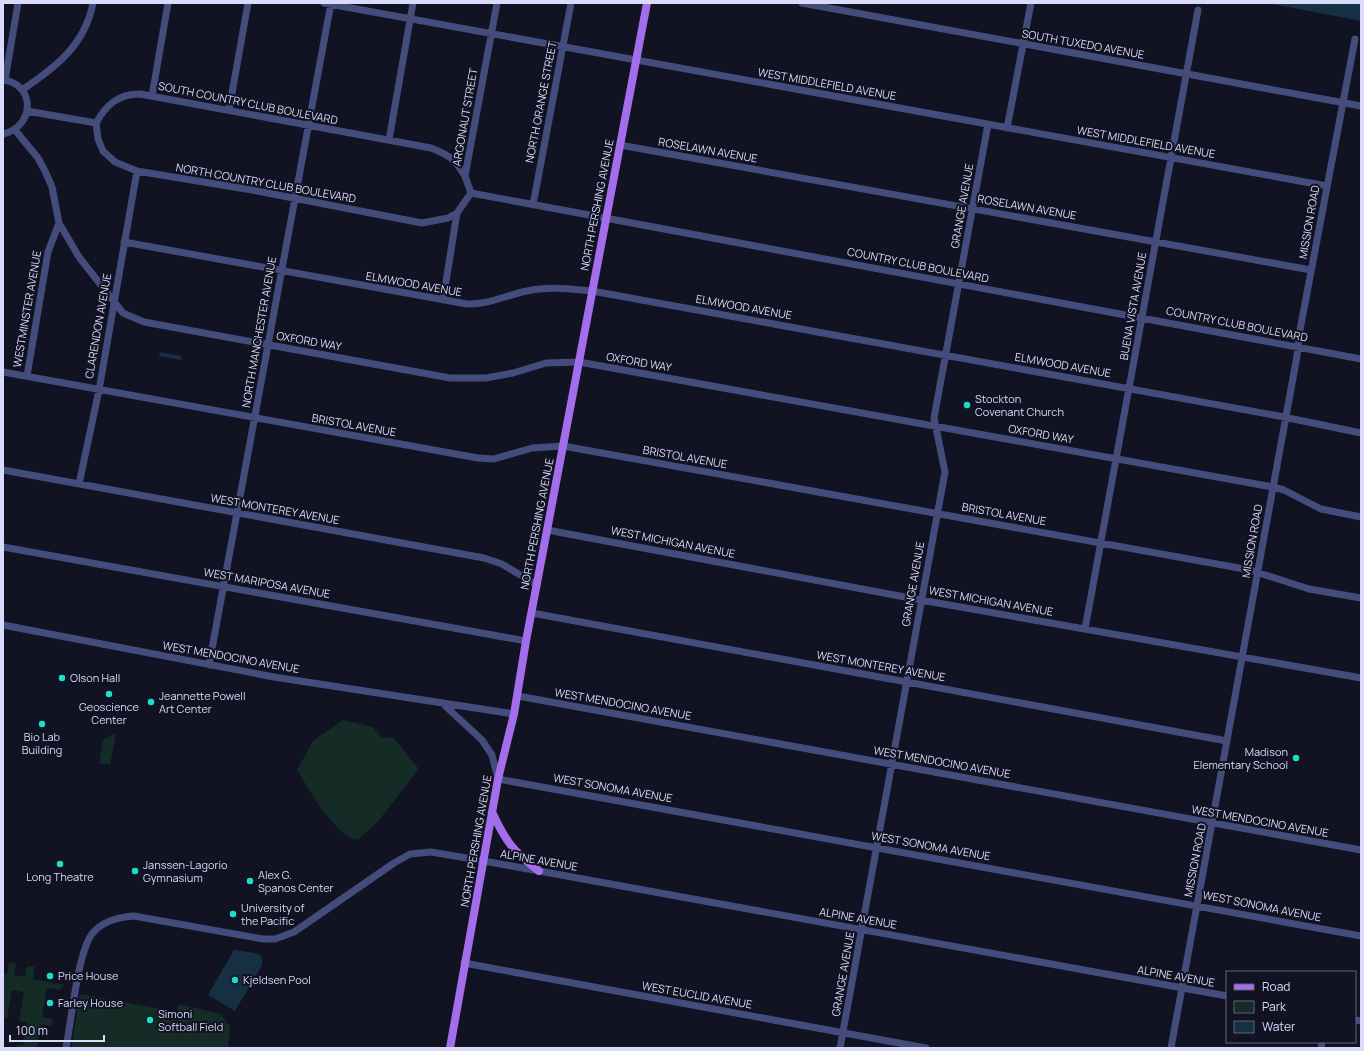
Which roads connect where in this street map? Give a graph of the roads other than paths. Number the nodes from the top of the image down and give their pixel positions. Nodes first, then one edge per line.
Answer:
1 (18, 3) edge
2 (93, 3) edge
3 (168, 3) edge
4 (248, 3) edge
5 (329, 3) edge
6 (413, 3) edge
7 (497, 3) edge
8 (571, 3) edge
9 (647, 3) edge
10 (802, 3) edge
11 (1031, 3) edge
12 (1198, 10) dead end
13 (411, 19) junction
14 (491, 33) junction
15 (1356, 38) dead end
16 (1023, 44) junction
17 (563, 47) junction
18 (636, 61) junction
19 (1186, 73) junction
20 (4, 80) edge
21 (22, 90) junction
22 (152, 96) junction
23 (1342, 101) junction
24 (1361, 106) edge
25 (229, 110) junction
26 (27, 111) junction
27 (96, 123) junction
28 (988, 124) junction
29 (308, 126) junction
30 (1007, 128) junction
31 (14, 130) junction
32 (3, 134) edge
33 (389, 140) junction
34 (620, 145) junction
35 (1171, 158) junction
36 (137, 171) junction
37 (465, 176) junction
38 (1327, 186) junction
39 (472, 194) junction
40 (295, 199) junction
41 (533, 205) junction
42 (972, 208) junction
43 (457, 213) junction
44 (606, 218) junction
45 (59, 223) junction
46 (124, 242) junction
47 (1156, 242) junction
48 (1311, 270) junction
49 (282, 272) junction
50 (959, 284) junction
51 (592, 291) junction
52 (443, 300) junction
53 (114, 302) junction
54 (1142, 318) junction
55 (268, 344) junction
56 (1298, 347) junction
57 (946, 355) junction
58 (1361, 359) edge
59 (579, 362) junction
60 (3, 372) edge
61 (27, 376) junction
62 (1129, 388) junction
63 (99, 390) junction
64 (255, 418) junction
65 (1286, 418) junction
66 (937, 427) junction
67 (1361, 433) edge
68 (563, 446) junction
69 (1116, 459) junction
70 (3, 470) edge
71 (79, 484) junction
72 (1273, 487) junction
73 (237, 512) junction
74 (937, 513) junction
75 (1361, 518) edge
76 (547, 530) junction
77 (1101, 543) junction
78 (3, 547) edge
79 (1258, 572) junction
80 (224, 586) junction
81 (537, 586) junction
82 (1361, 598) edge
83 (921, 600) junction
84 (532, 613) junction
85 (3, 626) edge
86 (1085, 629) junction
87 (526, 641) junction
88 (1242, 657) junction
89 (209, 665) junction
90 (1361, 678) edge
91 (907, 682) junction
92 (518, 696) junction
93 (442, 703) junction
94 (514, 714) junction
95 (1227, 740) junction
96 (892, 764) junction
97 (498, 779) junction
98 (492, 812) junction
99 (1213, 823) junction
100 (876, 847) junction
101 (1361, 850) edge
102 (484, 861) junction
103 (539, 871) junction
104 (1197, 905) junction
105 (862, 930) junction
106 (1361, 936) edge
107 (464, 963) junction
108 (1182, 988) junction
109 (1226, 996) edge
110 (843, 1032) junction
111 (66, 1048) edge
112 (450, 1048) edge
113 (840, 1048) edge
114 (926, 1048) edge
115 (1171, 1048) edge

1 - 20 street
2 - 21 street
3 - 22 street
4 - 25 street
5 - 13 street, WEST MIDDLEFIELD AVENUE
5 - 29 street, NORTH MANCHESTER AVENUE
6 - 13 street
7 - 14 street, ARGONAUT STREET
8 - 17 street, NORTH ORANGE STREET
9 - 18 main road, NORTH PERSHING AVENUE
10 - 16 street, SOUTH TUXEDO AVENUE
11 - 16 street
12 - 19 street, BUENA VISTA AVENUE
13 - 14 street, WEST MIDDLEFIELD AVENUE
13 - 33 street
14 - 17 street, WEST MIDDLEFIELD AVENUE
14 - 37 street, ARGONAUT STREET
15 - 23 street, MISSION ROAD
16 - 19 street, SOUTH TUXEDO AVENUE
16 - 30 street
17 - 18 street, WEST MIDDLEFIELD AVENUE
17 - 41 street, NORTH ORANGE STREET
18 - 28 street, WEST MIDDLEFIELD AVENUE
18 - 34 main road, NORTH PERSHING AVENUE
19 - 23 street, SOUTH TUXEDO AVENUE
19 - 35 street, BUENA VISTA AVENUE
20 - 21 street
21 - 26 street
22 - 25 street, SOUTH COUNTRY CLUB BOULEVARD
22 - 27 street, SOUTH COUNTRY CLUB BOULEVARD
23 - 24 street, SOUTH TUXEDO AVENUE
23 - 38 street, MISSION ROAD
25 - 29 street, SOUTH COUNTRY CLUB BOULEVARD
26 - 27 street
26 - 31 street
27 - 36 street, NORTH COUNTRY CLUB BOULEVARD
28 - 30 street, WEST MIDDLEFIELD AVENUE
28 - 42 street, GRANGE AVENUE
29 - 33 street, SOUTH COUNTRY CLUB BOULEVARD
29 - 40 street, NORTH MANCHESTER AVENUE
30 - 35 street, WEST MIDDLEFIELD AVENUE
31 - 32 street
31 - 45 street, OXFORD WAY
33 - 37 street, SOUTH COUNTRY CLUB BOULEVARD
34 - 42 street, ROSELAWN AVENUE
34 - 44 main road, NORTH PERSHING AVENUE
35 - 38 street, WEST MIDDLEFIELD AVENUE
35 - 47 street, BUENA VISTA AVENUE
36 - 40 street, NORTH COUNTRY CLUB BOULEVARD
36 - 46 street, CLARENDON AVENUE
37 - 39 street, ARGONAUT STREET
38 - 48 street, MISSION ROAD
39 - 41 street, COUNTRY CLUB BOULEVARD
39 - 43 street
40 - 43 street, NORTH COUNTRY CLUB BOULEVARD
40 - 49 street, NORTH MANCHESTER AVENUE
41 - 44 street, COUNTRY CLUB BOULEVARD
42 - 47 street, ROSELAWN AVENUE
42 - 50 street, GRANGE AVENUE
43 - 52 street
44 - 50 street, COUNTRY CLUB BOULEVARD
44 - 51 main road, NORTH PERSHING AVENUE
45 - 53 street, OXFORD WAY
45 - 61 street, WESTMINSTER AVENUE
46 - 49 street, ELMWOOD AVENUE
46 - 53 street, CLARENDON AVENUE
47 - 48 street, ROSELAWN AVENUE
47 - 54 street, BUENA VISTA AVENUE
48 - 56 street, MISSION ROAD
49 - 52 street, ELMWOOD AVENUE
49 - 55 street, NORTH MANCHESTER AVENUE
50 - 54 street, COUNTRY CLUB BOULEVARD
50 - 57 street, GRANGE AVENUE
51 - 52 street, ELMWOOD AVENUE
51 - 57 street, ELMWOOD AVENUE
51 - 59 main road, NORTH PERSHING AVENUE
53 - 55 street, OXFORD WAY
53 - 63 street, CLARENDON AVENUE
54 - 56 street, COUNTRY CLUB BOULEVARD
54 - 62 street, BUENA VISTA AVENUE
55 - 59 street, OXFORD WAY
55 - 64 street, NORTH MANCHESTER AVENUE
56 - 58 street, COUNTRY CLUB BOULEVARD
56 - 65 street, MISSION ROAD
57 - 62 street, ELMWOOD AVENUE
57 - 66 street, GRANGE AVENUE
59 - 66 street, OXFORD WAY
59 - 68 main road, NORTH PERSHING AVENUE
60 - 61 street, BRISTOL AVENUE
61 - 63 street, BRISTOL AVENUE
62 - 65 street, ELMWOOD AVENUE
62 - 69 street, BUENA VISTA AVENUE
63 - 64 street, BRISTOL AVENUE
63 - 71 street, CLARENDON AVENUE
64 - 68 street, BRISTOL AVENUE
64 - 73 street, NORTH MANCHESTER AVENUE
65 - 67 street, ELMWOOD AVENUE
65 - 72 street, MISSION ROAD
66 - 69 street, OXFORD WAY
66 - 74 street, GRANGE AVENUE
68 - 74 street, BRISTOL AVENUE
68 - 76 main road, NORTH PERSHING AVENUE
69 - 72 street, OXFORD WAY
69 - 77 street, BUENA VISTA AVENUE
70 - 71 street, WEST MONTEREY AVENUE
71 - 73 street, WEST MONTEREY AVENUE
72 - 75 street, OXFORD WAY
72 - 79 street, MISSION ROAD
73 - 80 street, NORTH MANCHESTER AVENUE
73 - 81 street, WEST MONTEREY AVENUE
74 - 77 street, BRISTOL AVENUE
74 - 83 street, GRANGE AVENUE
76 - 81 main road, NORTH PERSHING AVENUE
76 - 83 street, WEST MICHIGAN AVENUE
77 - 79 street, BRISTOL AVENUE
77 - 86 street, BUENA VISTA AVENUE
78 - 80 street, WEST MARIPOSA AVENUE
79 - 82 street, BRISTOL AVENUE
79 - 88 street, MISSION ROAD
80 - 87 street, WEST MARIPOSA AVENUE
80 - 89 street, NORTH MANCHESTER AVENUE
81 - 84 main road, NORTH PERSHING AVENUE
83 - 86 street, WEST MICHIGAN AVENUE
83 - 91 street, GRANGE AVENUE
84 - 87 main road, NORTH PERSHING AVENUE
84 - 91 street, WEST MONTEREY AVENUE
85 - 89 street, WEST MENDOCINO AVENUE
86 - 88 street, WEST MICHIGAN AVENUE
87 - 92 main road, NORTH PERSHING AVENUE
88 - 90 street, WEST MICHIGAN AVENUE
88 - 95 street, MISSION ROAD
89 - 93 street, WEST MENDOCINO AVENUE
91 - 95 street, WEST MONTEREY AVENUE
91 - 96 street, GRANGE AVENUE
92 - 94 main road, NORTH PERSHING AVENUE
92 - 96 street, WEST MENDOCINO AVENUE
93 - 94 street, WEST MENDOCINO AVENUE
93 - 97 street
94 - 97 main road, NORTH PERSHING AVENUE
95 - 99 street, MISSION ROAD
96 - 99 street, WEST MENDOCINO AVENUE
96 - 100 street, GRANGE AVENUE
97 - 98 main road, NORTH PERSHING AVENUE
97 - 100 street, WEST SONOMA AVENUE
98 - 102 main road, NORTH PERSHING AVENUE
98 - 103 main road
99 - 101 street, WEST MENDOCINO AVENUE
99 - 104 street, MISSION ROAD
100 - 104 street, WEST SONOMA AVENUE
100 - 105 street, GRANGE AVENUE
102 - 103 street, ALPINE AVENUE
102 - 107 main road, NORTH PERSHING AVENUE
102 - 111 street, ALPINE AVENUE
103 - 105 street, ALPINE AVENUE
104 - 106 street, WEST SONOMA AVENUE
104 - 108 street, MISSION ROAD
105 - 108 street, ALPINE AVENUE
105 - 110 street, GRANGE AVENUE
107 - 110 street, WEST EUCLID AVENUE
107 - 112 main road, NORTH PERSHING AVENUE
108 - 109 street, ALPINE AVENUE
108 - 115 street, MISSION ROAD
110 - 113 street, GRANGE AVENUE
110 - 114 street, WEST EUCLID AVENUE

